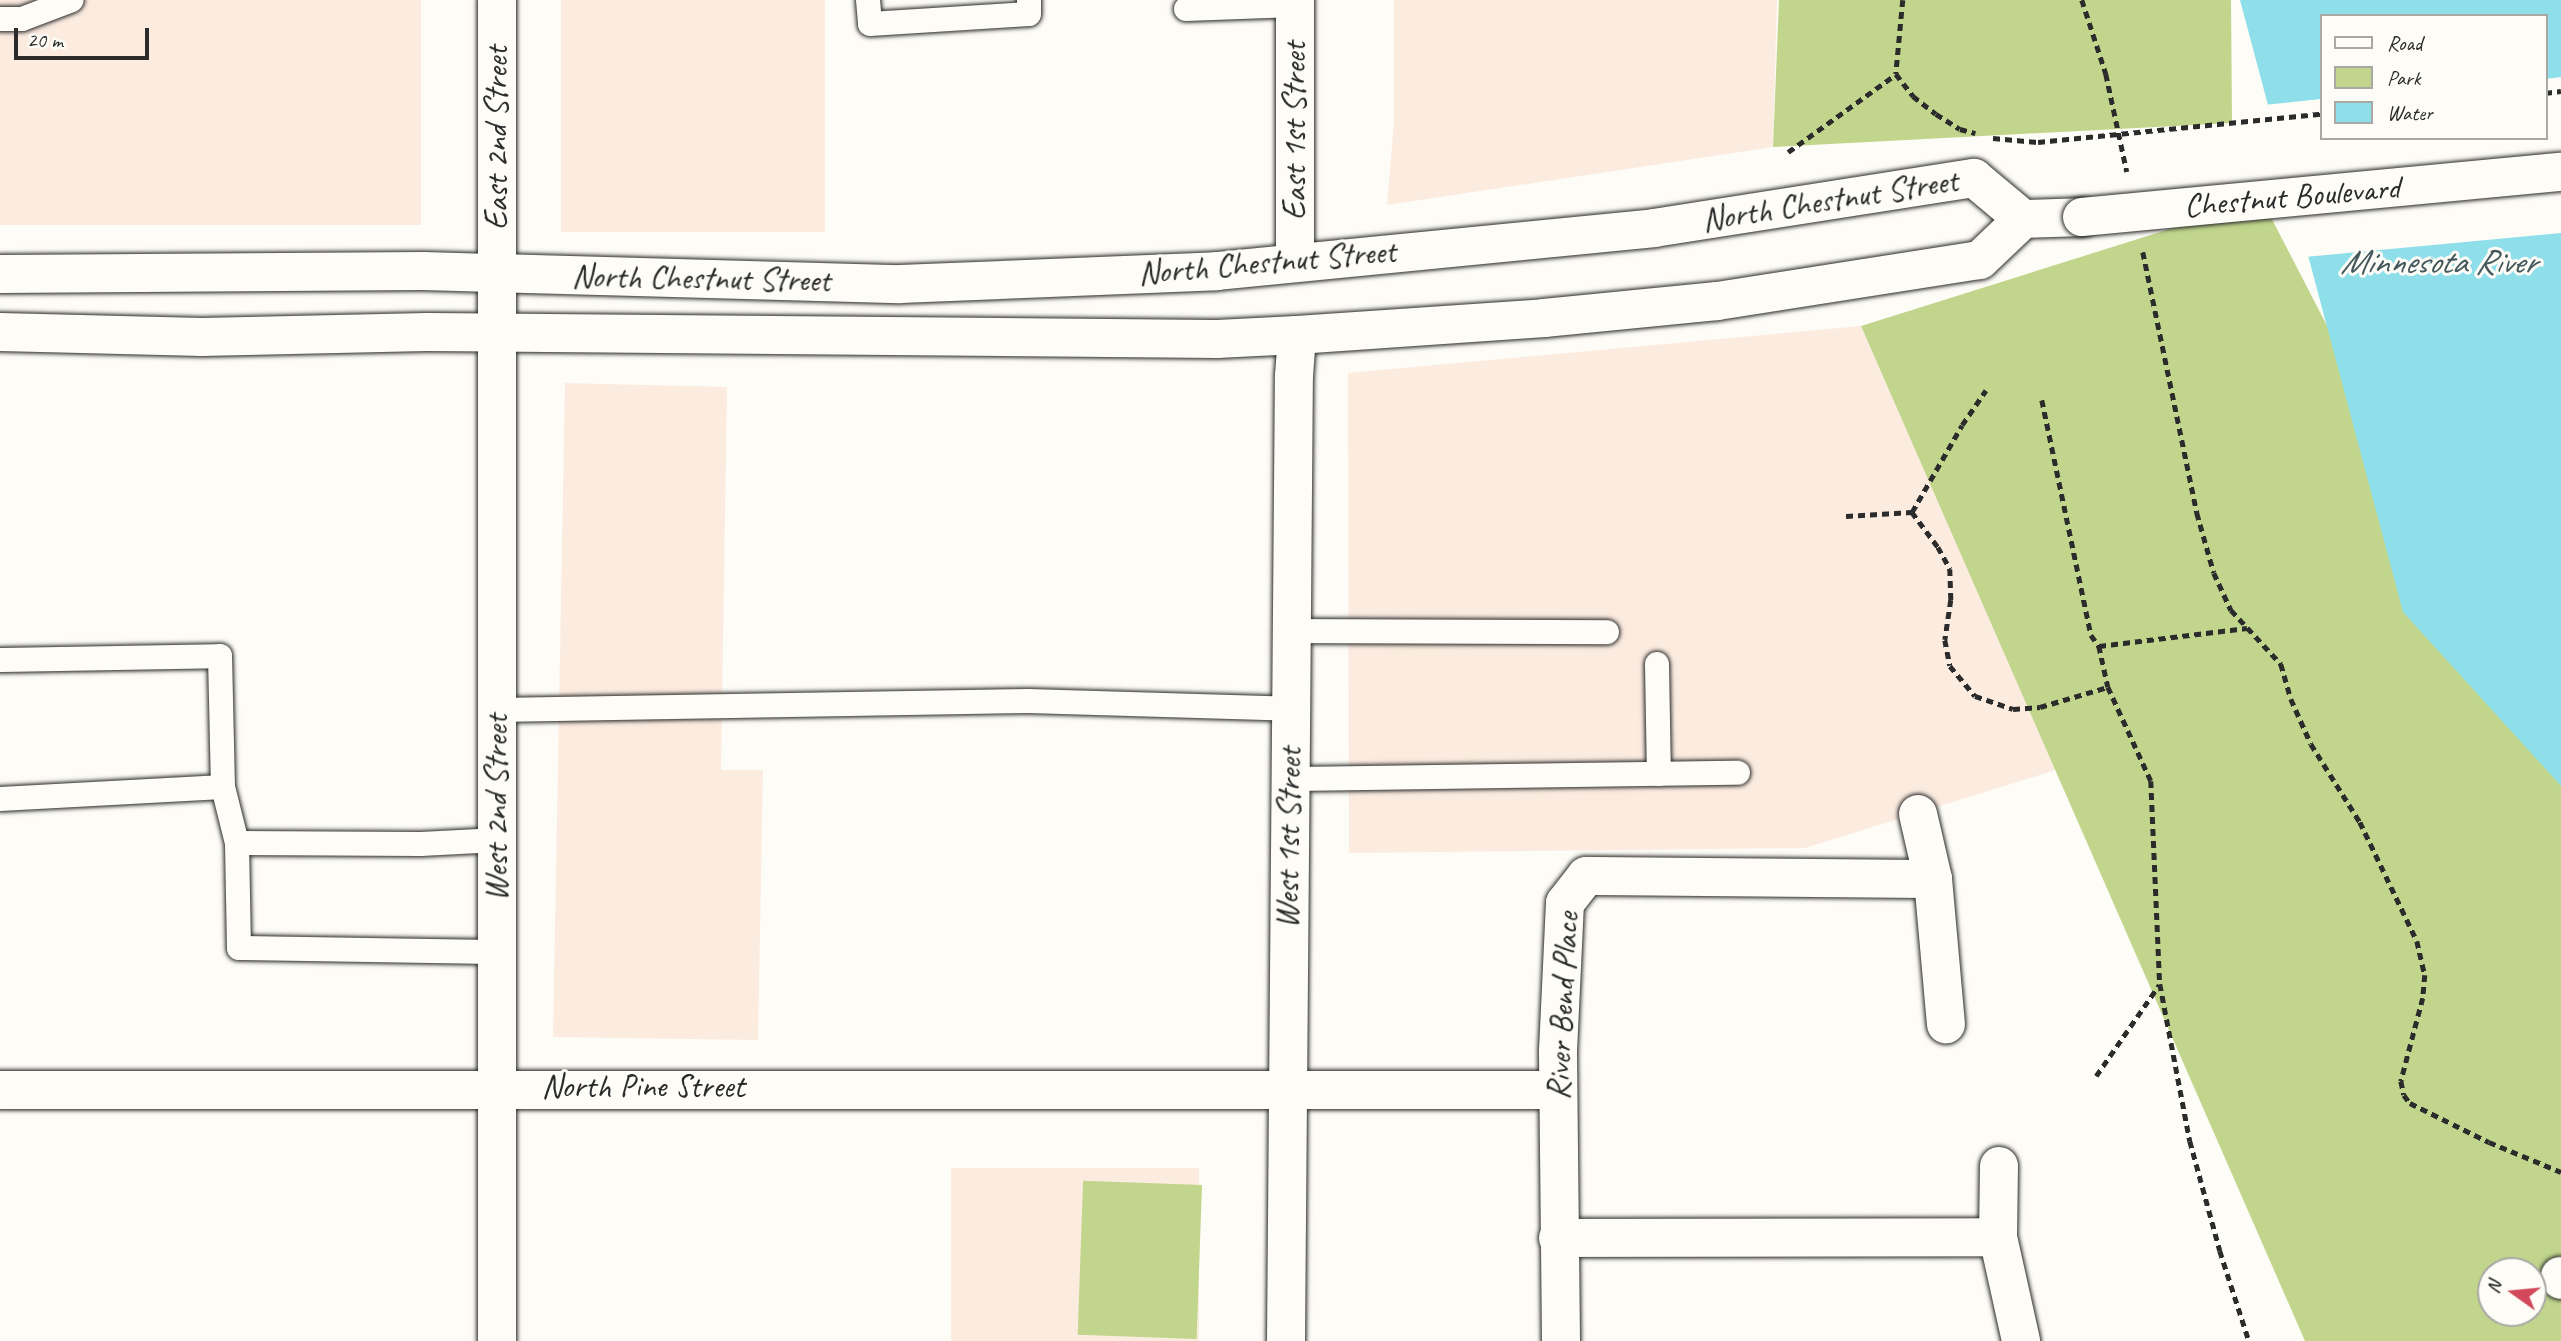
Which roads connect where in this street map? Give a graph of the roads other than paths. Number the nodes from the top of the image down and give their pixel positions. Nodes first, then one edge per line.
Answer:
1 (72, 0) edge
2 (497, 0) edge
3 (868, 0) edge
4 (1295, 3) edge
5 (1037, 9) edge
6 (1186, 9) dead end
7 (0, 19) edge
8 (2561, 172) edge
9 (2023, 219) junction
10 (1295, 262) junction
11 (0, 274) edge
12 (497, 275) junction
13 (0, 332) edge
14 (497, 333) junction
15 (1297, 335) junction
16 (1291, 631) junction
17 (1607, 632) dead end
18 (0, 660) edge
19 (1657, 664) dead end
20 (1291, 709) junction
21 (498, 710) junction
22 (1738, 773) dead end
23 (1659, 774) junction
24 (1290, 779) junction
25 (223, 787) junction
26 (0, 799) edge
27 (1918, 814) dead end
28 (498, 841) junction
29 (237, 843) junction
30 (1933, 879) junction
31 (497, 952) junction
32 (1946, 1024) dead end
33 (498, 1087) junction
34 (1286, 1088) junction
35 (0, 1090) edge
36 (1557, 1090) junction
37 (1999, 1166) dead end
38 (1998, 1237) junction
39 (1558, 1238) junction
40 (497, 1341) edge
41 (1286, 1341) edge
42 (1561, 1341) edge
43 (2021, 1341) edge

1 - 7 lane
2 - 12 street, East 2nd Street
3 - 5 lane
4 - 6 lane
4 - 10 street, East 1st Street
8 - 9 street, Chestnut Boulevard, bridge
9 - 10 street, North Chestnut Street
9 - 15 street, North Chestnut Street
10 - 12 street, North Chestnut Street
11 - 12 street, North Chestnut Street
12 - 14 street, West 2nd Street
13 - 14 street, North Chestnut Street
14 - 15 street, North Chestnut Street
14 - 21 street, West 2nd Street
15 - 16 street, West 1st Street
16 - 17 lane
16 - 20 street, West 1st Street
18 - 25 lane
19 - 23 lane
20 - 21 lane
20 - 24 street, West 1st Street
21 - 28 street, West 2nd Street
22 - 23 lane
23 - 24 lane
24 - 34 street, West 1st Street
25 - 26 lane
25 - 29 lane
27 - 30 street
28 - 29 lane
28 - 31 street, West 2nd Street
29 - 31 lane
30 - 32 street
30 - 36 street, River Bend Place
31 - 33 street, West 2nd Street
33 - 34 street, North Pine Street
33 - 35 street, North Pine Street
33 - 40 street, West 2nd Street
34 - 36 street, North Pine Street
34 - 41 street, West 1st Street
36 - 39 street, River Bend Place
37 - 38 street
38 - 39 street
38 - 43 street
39 - 42 street, River Bend Place

